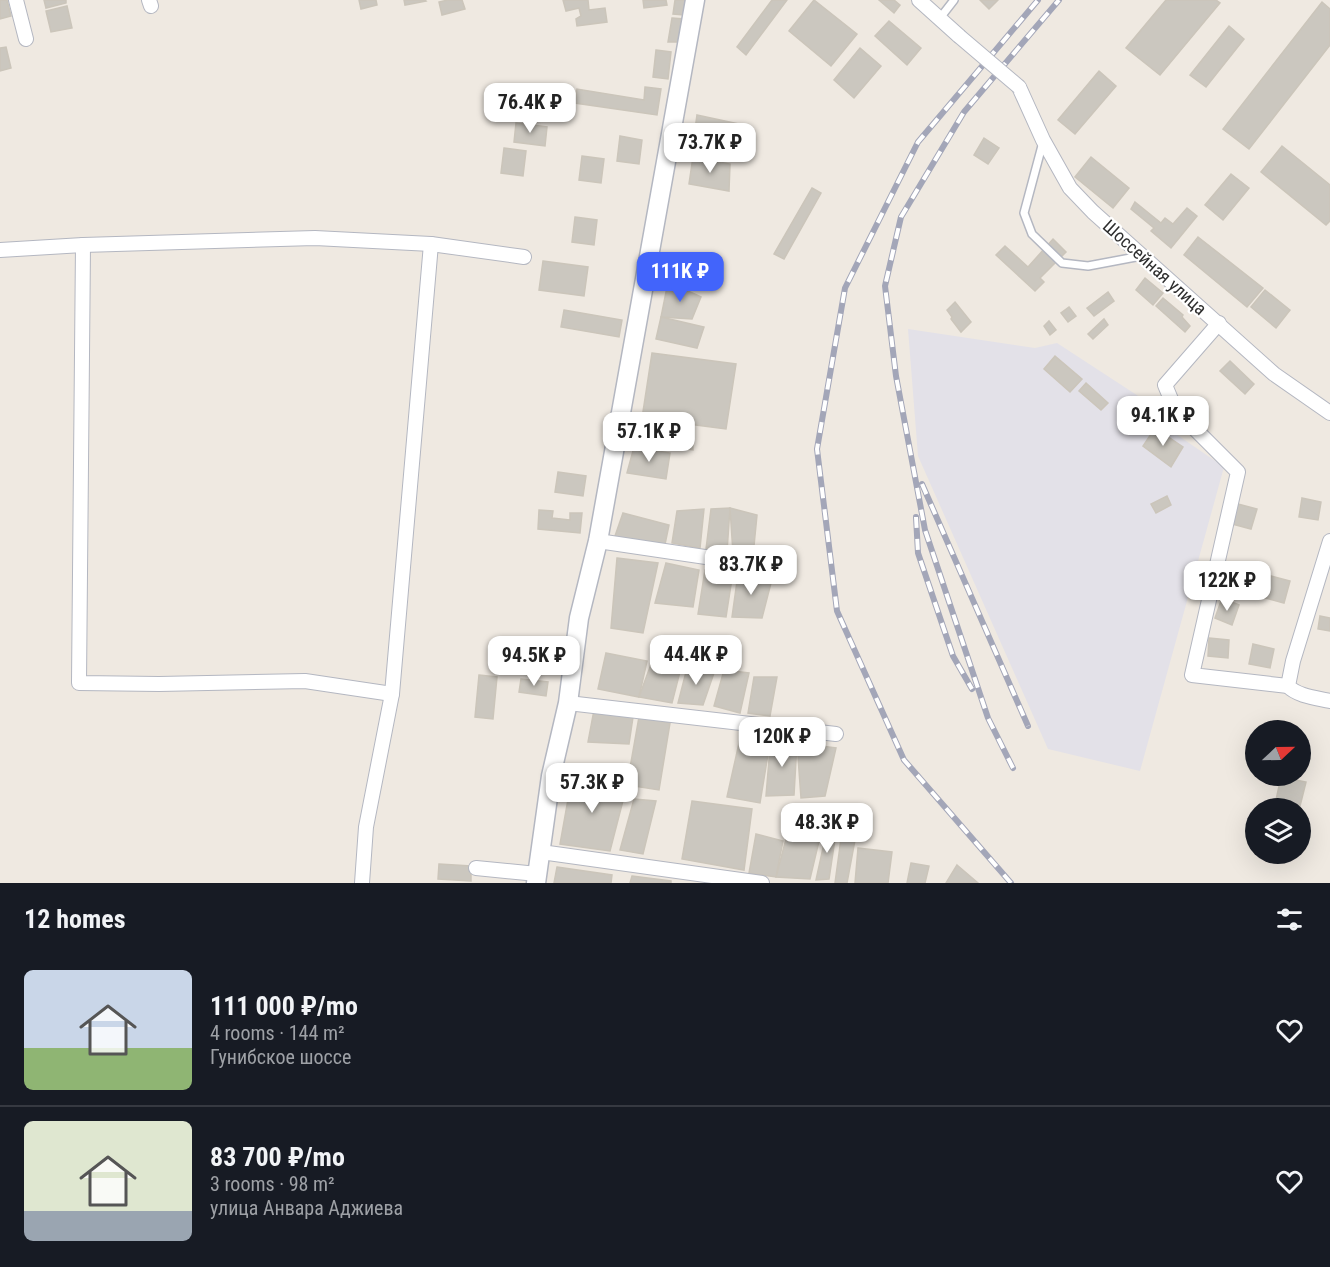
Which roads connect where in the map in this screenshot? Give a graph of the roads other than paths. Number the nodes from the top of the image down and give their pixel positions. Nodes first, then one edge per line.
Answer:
1 (16, 0) edge
2 (695, 0) edge
3 (919, 0) edge
4 (954, 0) edge
5 (940, 18) junction
6 (26, 39) dead end
7 (1043, 140) junction
8 (430, 244) junction
9 (83, 245) junction
10 (0, 250) edge
11 (1143, 256) junction
12 (524, 257) dead end
13 (1219, 323) junction
14 (1330, 413) edge
15 (597, 541) junction
16 (1330, 541) edge
17 (786, 568) dead end
18 (1288, 686) junction
19 (392, 694) junction
20 (1330, 701) edge
21 (568, 703) junction
22 (836, 734) dead end
23 (541, 852) junction
24 (476, 868) dead end
25 (536, 878) edge
26 (362, 883) edge
27 (762, 883) edge

1 - 6 street
2 - 15 main road
3 - 5 street
4 - 5 lane
5 - 7 street, Шоссейная улица, bridge
7 - 11 street, Шоссейная улица
7 - 11 lane
8 - 9 street
8 - 12 street
8 - 19 street
9 - 10 street
9 - 19 street
11 - 13 street, Шоссейная улица
13 - 14 street, Шоссейная улица
13 - 18 street
15 - 17 street
15 - 21 main road
16 - 18 street
18 - 20 street
19 - 26 street
21 - 22 street
21 - 23 main road
23 - 25 main road
23 - 27 street
24 - 25 street

